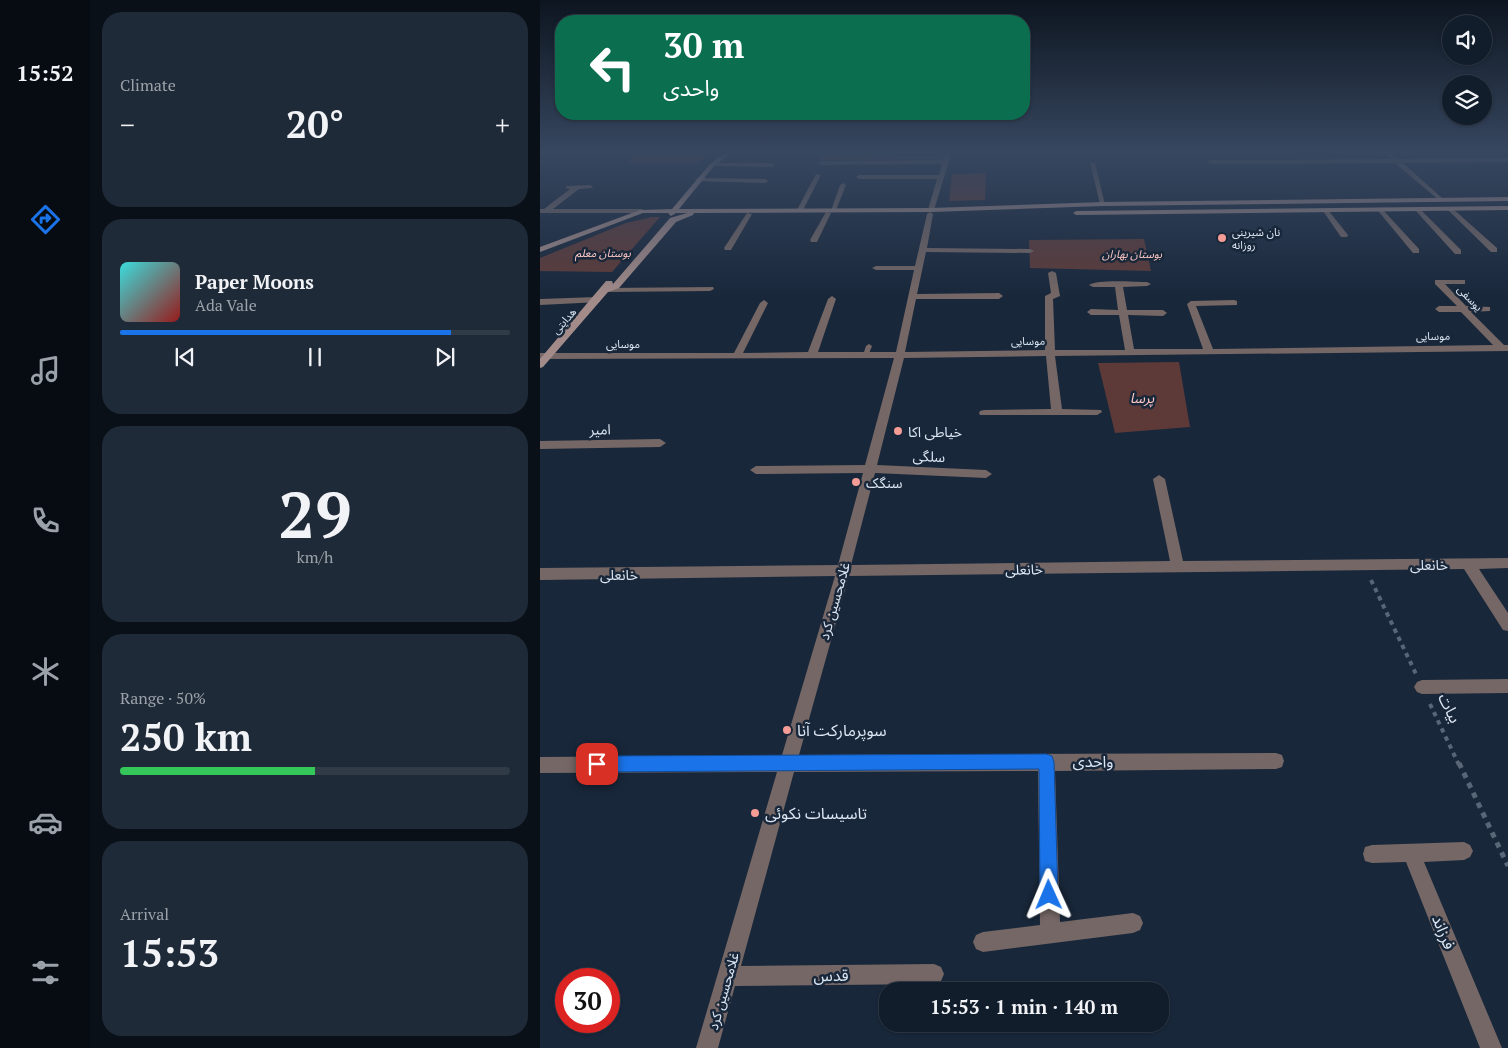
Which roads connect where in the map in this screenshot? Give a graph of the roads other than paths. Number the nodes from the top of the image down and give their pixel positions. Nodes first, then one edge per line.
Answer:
1 (559, 200) edge
2 (683, 200) edge
3 (805, 200) edge
4 (836, 200) edge
5 (934, 200) edge
6 (1102, 200) edge
7 (1379, 200) edge
8 (1441, 200) edge
9 (1103, 204) junction
10 (1508, 208) edge
11 (1450, 209) junction
12 (800, 210) junction
13 (1381, 210) junction
14 (1418, 210) junction
15 (543, 211) edge
16 (642, 211) junction
17 (674, 211) junction
18 (830, 211) junction
19 (1326, 211) junction
20 (930, 212) junction
21 (749, 214) junction
22 (1344, 235) dead end
23 (814, 240) dead end
24 (728, 248) dead end
25 (540, 250) edge
26 (922, 250) junction
27 (1494, 250) dead end
28 (1030, 251) dead end
29 (1416, 251) dead end
30 (1458, 252) dead end
31 (876, 268) dead end
32 (918, 268) junction
33 (1052, 273) dead end
34 (1427, 282) dead end
35 (1438, 282) junction
36 (1462, 282) dead end
37 (1118, 283) junction
38 (1093, 284) dead end
39 (1147, 284) dead end
40 (710, 289) dead end
41 (605, 290) junction
42 (999, 296) dead end
43 (912, 297) junction
44 (832, 299) dead end
45 (597, 300) junction
46 (540, 302) edge
47 (764, 303) dead end
48 (1234, 303) dead end
49 (1439, 309) dead end
50 (1464, 309) junction
51 (1487, 309) dead end
52 (1091, 312) dead end
53 (1163, 312) dead end
54 (1124, 313) junction
55 (1505, 348) edge
56 (1209, 351) junction
57 (1130, 352) junction
58 (1050, 353) junction
59 (812, 355) junction
60 (900, 355) junction
61 (544, 356) edge
62 (737, 356) junction
63 (540, 365) edge
64 (1057, 412) junction
65 (1097, 412) dead end
66 (984, 413) dead end
67 (660, 443) dead end
68 (540, 445) edge
69 (870, 469) junction
70 (756, 470) dead end
71 (986, 474) dead end
72 (1159, 479) dead end
73 (1508, 563) edge
74 (1468, 564) junction
75 (1178, 567) junction
76 (843, 572) junction
77 (540, 574) edge
78 (1508, 625) edge
79 (1508, 686) edge
80 (1422, 687) road end
81 (1276, 761) dead end
82 (789, 762) junction
83 (1046, 762) junction
84 (540, 765) edge
85 (1464, 851) dead end
86 (1372, 854) dead end
87 (1411, 854) junction
88 (1133, 923) dead end
89 (1050, 933) junction
90 (983, 942) dead end
91 (934, 974) dead end
92 (728, 976) junction
93 (707, 1048) edge
94 (1491, 1048) edge

1 - 15 street
2 - 17 main road, هدایتی
3 - 12 street
4 - 18 street
5 - 20 street, غلامحسین کرد
6 - 9 street
7 - 9 main road
8 - 11 main road
9 - 20 main road
10 - 11 main road
11 - 14 main road
11 - 27 street
12 - 17 main road
12 - 18 main road
13 - 14 main road
13 - 19 main road
13 - 29 street
14 - 30 street
15 - 16 street
16 - 17 main road
16 - 25 main road
17 - 41 main road, هدایتی
18 - 20 main road, هدایتی
18 - 21 main road, هدایتی
18 - 23 street
19 - 20 main road
19 - 22 street
20 - 26 street, غلامحسین کرد
21 - 24 street
21 - 41 main road, هدایتی
26 - 28 street
26 - 32 street, غلامحسین کرد
31 - 32 street
32 - 43 street, غلامحسین کرد
33 - 58 street
34 - 35 street
35 - 36 street, یوسفی
35 - 50 street, یوسفی
37 - 38 street
37 - 39 street
37 - 54 street
40 - 41 street
41 - 45 main road, هدایتی
42 - 43 street
43 - 60 street, غلامحسین کرد
44 - 59 street
45 - 46 street
45 - 61 main road, هدایتی
47 - 62 street
48 - 56 street
49 - 50 street
50 - 51 street
50 - 55 street, یوسفی
52 - 54 street
53 - 54 street
54 - 57 street
55 - 56 street, موسایی
56 - 57 street, موسایی
57 - 58 street, موسایی
58 - 60 street, موسایی
58 - 64 street
59 - 60 street, موسایی
59 - 62 street, موسایی
60 - 69 street, غلامحسین کرد
61 - 62 street, موسایی
61 - 63 main road, هدایتی
64 - 65 street
64 - 66 street
67 - 68 street, امیر
69 - 70 street, سلگی
69 - 71 street, سلگی
69 - 76 street, غلامحسین کرد
72 - 75 street
73 - 74 street, خانعلی
74 - 75 street, خانعلی
74 - 78 street
75 - 76 street, خانعلی
76 - 77 street, خانعلی
76 - 82 street, غلامحسین کرد
79 - 80 street
81 - 83 street, واحدی
82 - 83 street, واحدی
82 - 84 street, واحدی
82 - 92 street, غلامحسین کرد
83 - 89 street
85 - 87 street
86 - 87 street
87 - 94 street, فرزاند
88 - 89 street
89 - 90 street
91 - 92 street, قدس
92 - 93 street, غلامحسین کرد

